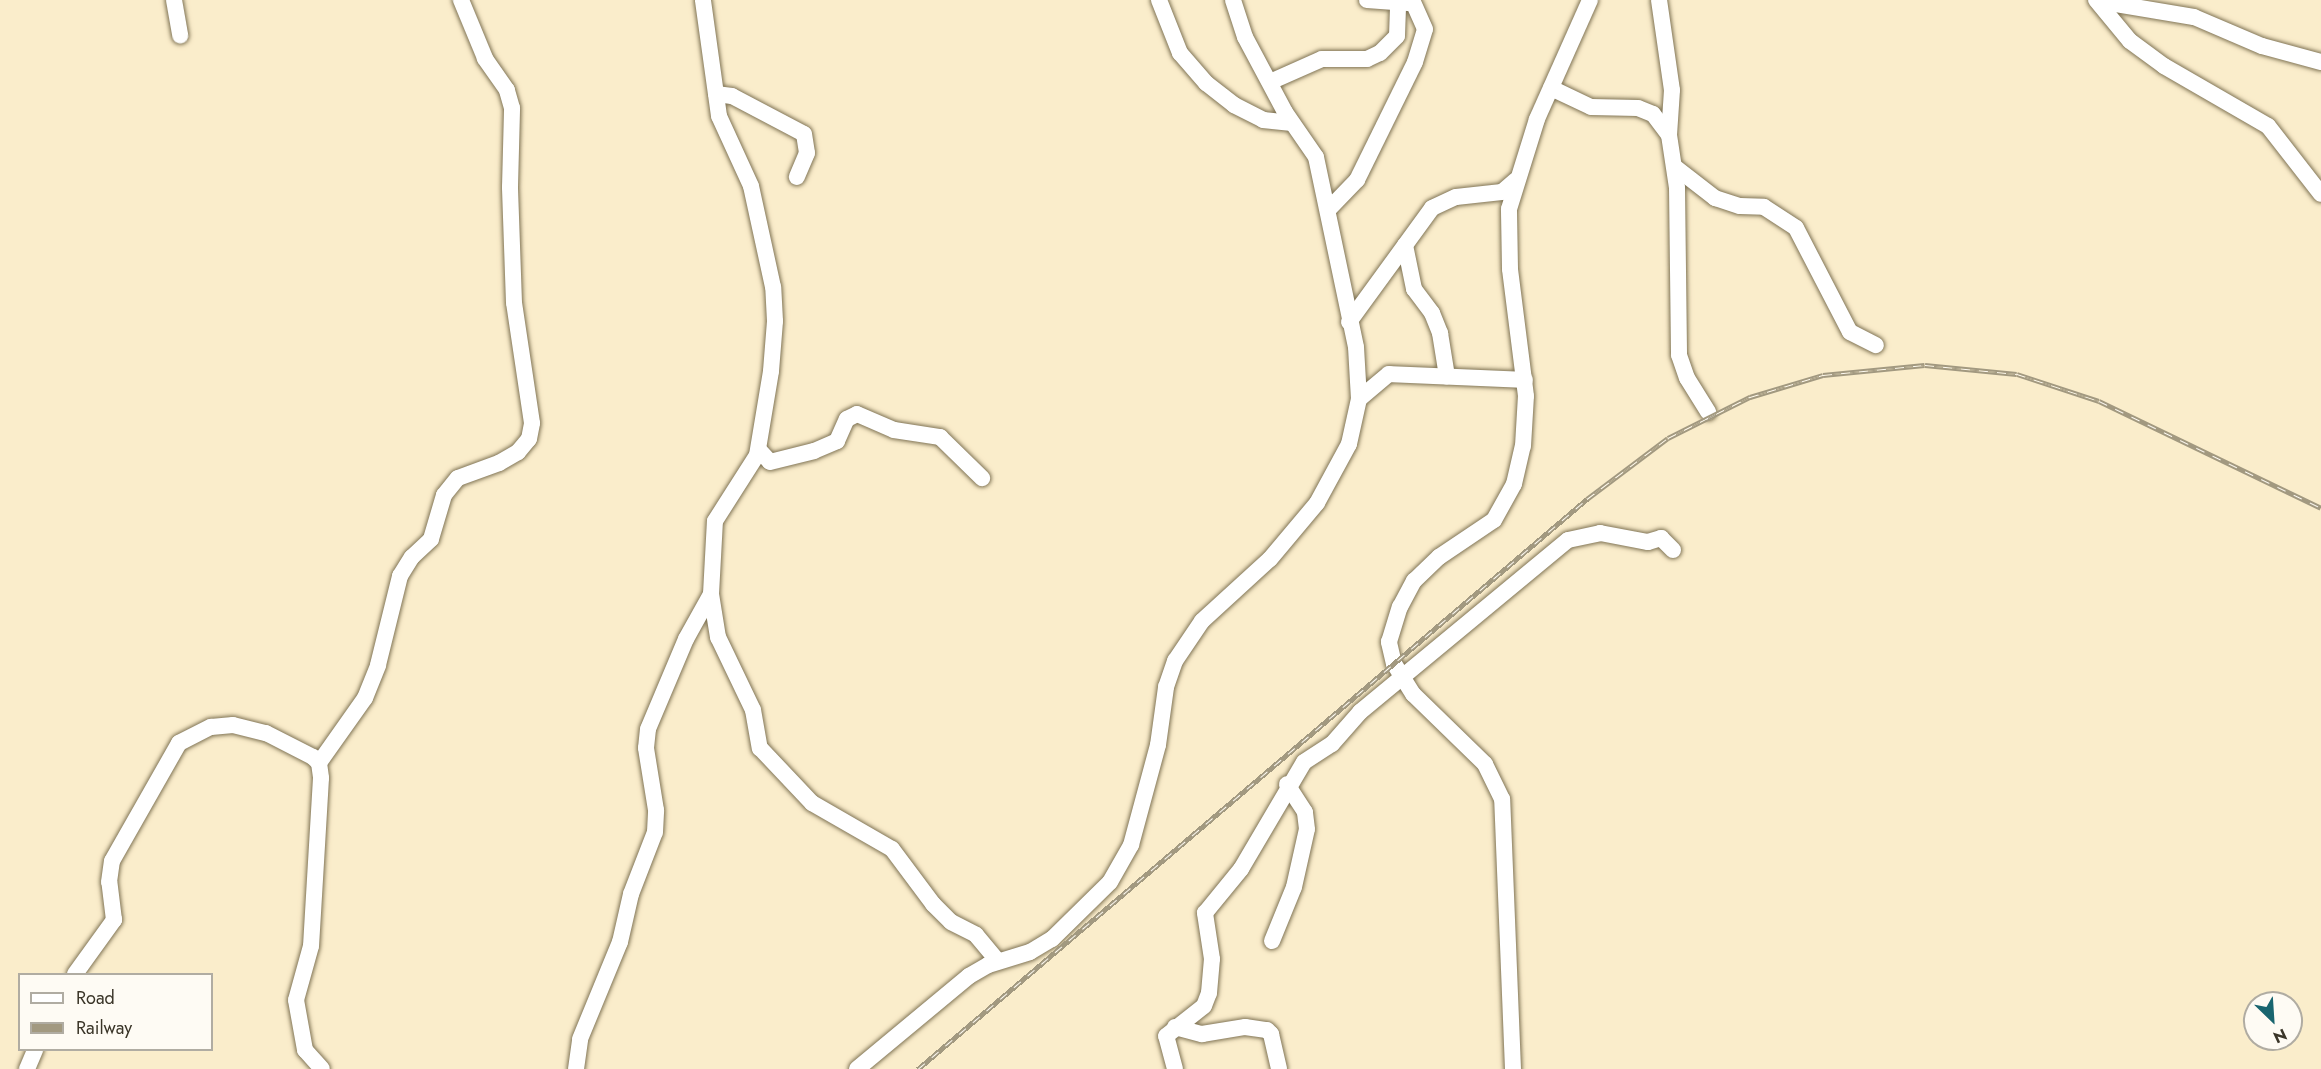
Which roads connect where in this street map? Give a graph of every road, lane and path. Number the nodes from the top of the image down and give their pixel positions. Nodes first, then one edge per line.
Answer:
1 (174, 0) edge
2 (461, 0) edge
3 (703, 0) edge
4 (1159, 0) edge
5 (1233, 0) edge
6 (1367, 0) edge
7 (1590, 0) edge
8 (1659, 0) edge
9 (2097, 1) edge
10 (1407, 2) edge
11 (2125, 2) edge
12 (180, 35) dead end
13 (2321, 62) edge
14 (1270, 82) junction
15 (1551, 88) junction
16 (716, 94) junction
17 (1292, 123) junction
18 (1669, 135) junction
19 (1675, 167) junction
20 (797, 177) dead end
21 (1516, 180) junction
22 (2321, 194) edge
23 (1328, 210) junction
24 (1405, 245) junction
25 (1349, 322) junction
26 (1876, 345) dead end
27 (1447, 376) junction
28 (1525, 380) junction
29 (1359, 399) junction
30 (1708, 412) dead end
31 (759, 450) junction
32 (982, 478) dead end
33 (1673, 550) dead end
34 (711, 594) junction
35 (1402, 678) junction
36 (319, 763) junction
37 (1287, 784) junction
38 (1272, 941) dead end
39 (998, 961) junction
40 (76, 973) edge
41 (1204, 1006) junction
42 (1175, 1027) junction
43 (1219, 1031) junction
44 (35, 1051) edge
45 (27, 1069) edge
46 (322, 1069) edge
47 (576, 1069) edge
48 (857, 1069) edge
49 (1175, 1069) edge
50 (1279, 1069) edge
51 (1513, 1069) edge

1 - 12 street
2 - 36 street
3 - 16 street
4 - 17 street
5 - 14 street
6 - 10 street
7 - 15 street
8 - 18 street
9 - 11 street
9 - 22 street
10 - 14 street
10 - 23 street
11 - 13 street
14 - 17 street
15 - 18 street
15 - 21 street
16 - 20 street
16 - 31 street
17 - 23 street
18 - 19 street
19 - 26 street
19 - 30 street
21 - 24 street
21 - 28 street
23 - 25 street
24 - 25 street
24 - 27 street
25 - 29 street
27 - 28 street
27 - 29 street
28 - 35 street
29 - 39 street
31 - 32 street
31 - 34 street
33 - 35 street
34 - 39 street
34 - 47 street
35 - 37 street
35 - 51 street
36 - 40 street
36 - 46 street
37 - 38 street
37 - 41 street
39 - 48 street
41 - 42 street
41 - 43 street
42 - 43 street
42 - 49 street
43 - 50 street
44 - 45 street

